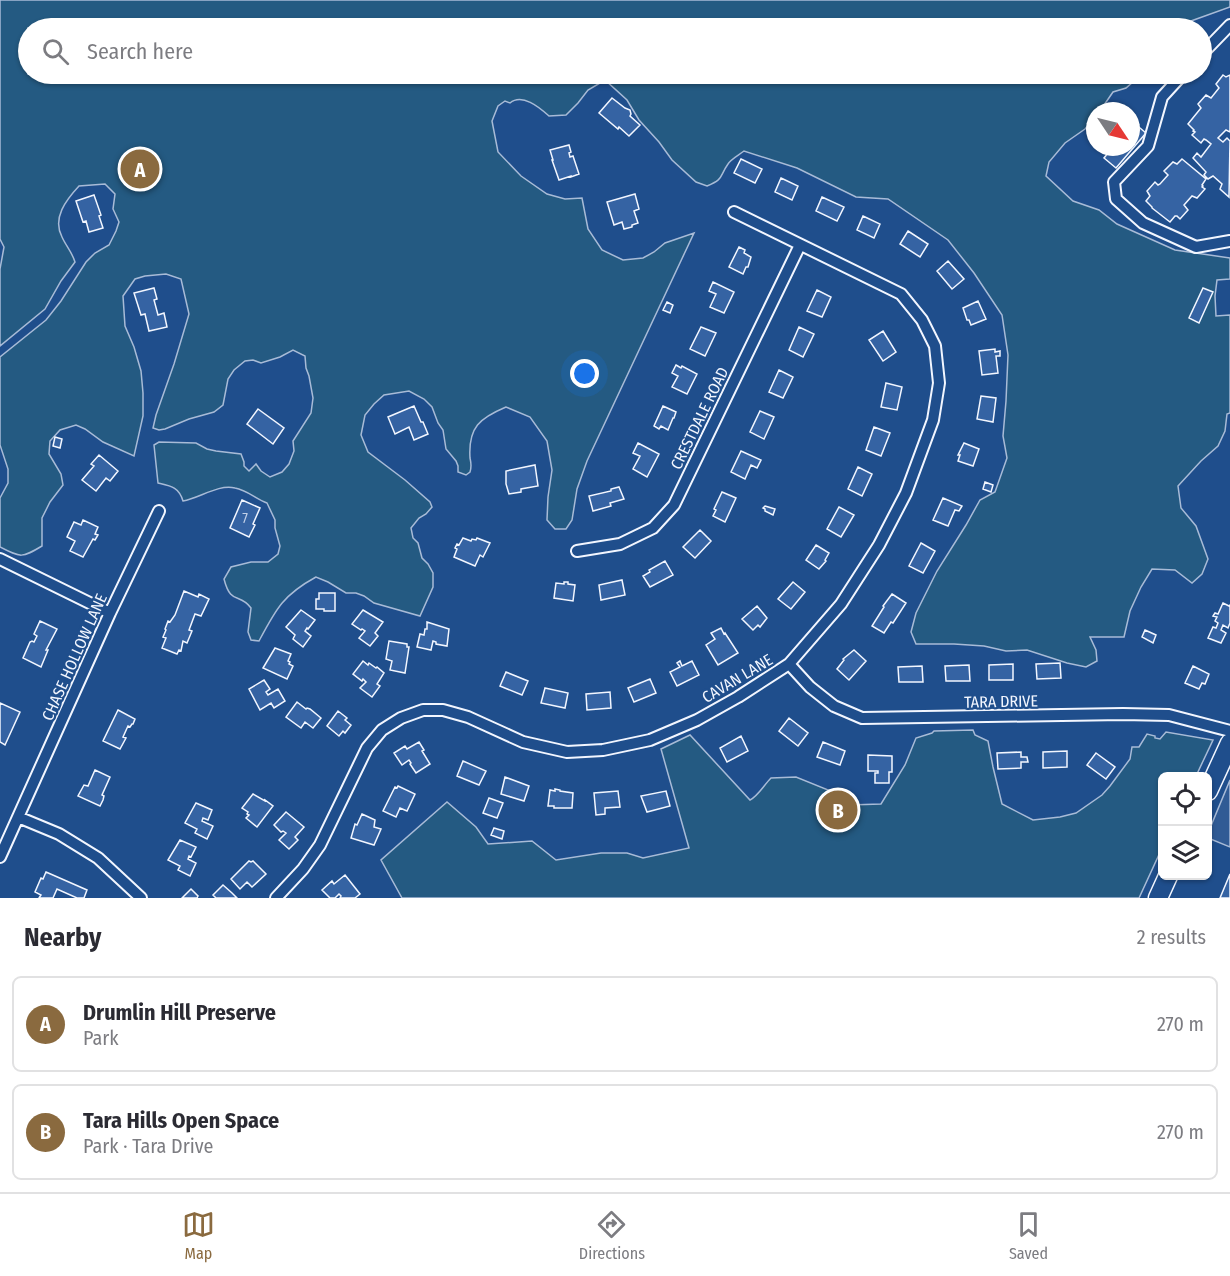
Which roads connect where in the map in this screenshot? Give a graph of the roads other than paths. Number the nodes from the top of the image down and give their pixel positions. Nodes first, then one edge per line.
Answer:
1 (1230, 26) edge
2 (1212, 44) edge
3 (1174, 84) edge
4 (734, 212) dead end
5 (1230, 241) edge
6 (800, 245) junction
7 (159, 510) dead end
8 (577, 551) dead end
9 (0, 559) edge
10 (110, 613) junction
11 (789, 664) junction
12 (1230, 731) edge
13 (1230, 743) edge
14 (1212, 782) edge
15 (18, 817) junction
16 (0, 857) edge
17 (1166, 880) edge
18 (141, 898) edge
19 (276, 898) edge
20 (1158, 898) edge

1 - 2 street
3 - 5 street
4 - 6 street, CAVAN LANE
6 - 8 street, CRESTDALE ROAD
6 - 11 street, CAVAN LANE
7 - 10 street, CHASE HOLLOW LANE
9 - 10 street
10 - 15 street, CHASE HOLLOW LANE
11 - 12 street, TARA DRIVE
11 - 19 street, CAVAN LANE
13 - 14 main road
15 - 16 street, CHASE HOLLOW LANE
15 - 18 street
17 - 20 main road

